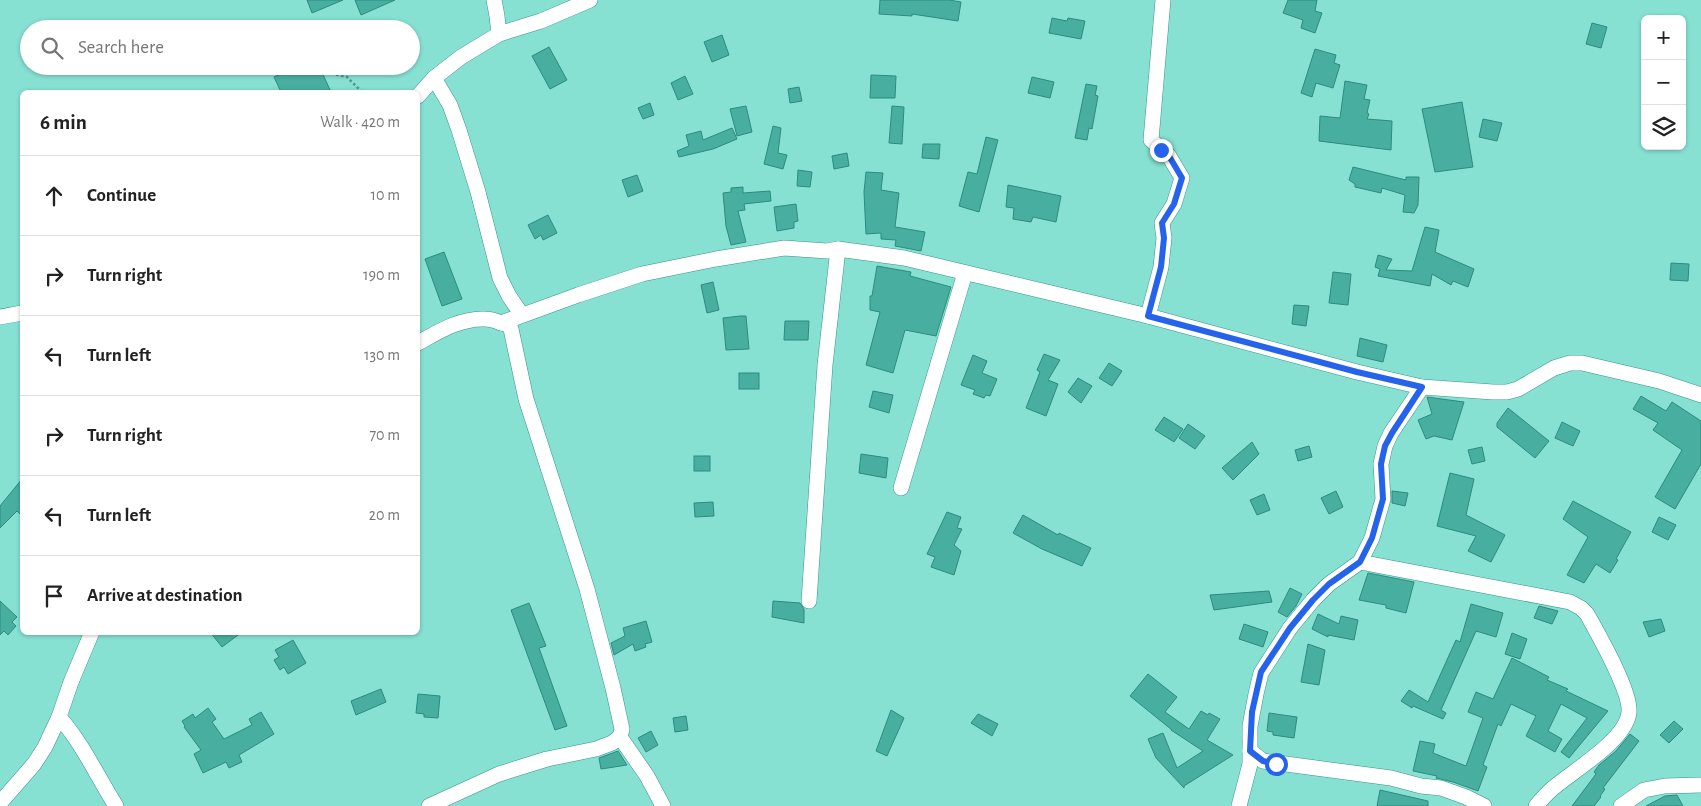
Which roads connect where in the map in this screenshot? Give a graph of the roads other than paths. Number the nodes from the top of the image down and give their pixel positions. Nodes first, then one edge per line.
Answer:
1 (494, 0) edge
2 (590, 0) edge
3 (1163, 0) edge
4 (499, 34) junction
5 (434, 78) junction
6 (420, 94) edge
7 (838, 249) junction
8 (965, 273) junction
9 (20, 312) edge
10 (522, 315) junction
11 (1148, 316) junction
12 (0, 317) edge
13 (501, 323) junction
14 (420, 342) edge
15 (1422, 387) junction
16 (1701, 395) edge
17 (901, 488) dead end
18 (1360, 562) junction
19 (809, 601) dead end
20 (91, 635) edge
21 (59, 717) junction
22 (620, 738) junction
23 (1250, 751) junction
24 (1701, 785) edge
25 (0, 803) edge
26 (116, 806) edge
27 (429, 806) edge
28 (663, 806) edge
29 (1239, 806) edge
30 (1484, 806) edge
31 (1536, 806) edge
32 (1621, 806) edge

1 - 4 street
2 - 4 street
3 - 11 street
4 - 5 street
5 - 6 street
5 - 10 street
7 - 8 street
7 - 10 street
7 - 19 street
8 - 11 street
8 - 17 street
9 - 12 street
10 - 13 street
11 - 15 street
13 - 14 street
13 - 22 street
15 - 16 street
15 - 18 street
18 - 23 street
18 - 31 street
20 - 21 street
21 - 25 street
21 - 26 street
22 - 27 street
22 - 28 street
23 - 29 street
23 - 30 street
24 - 32 street

